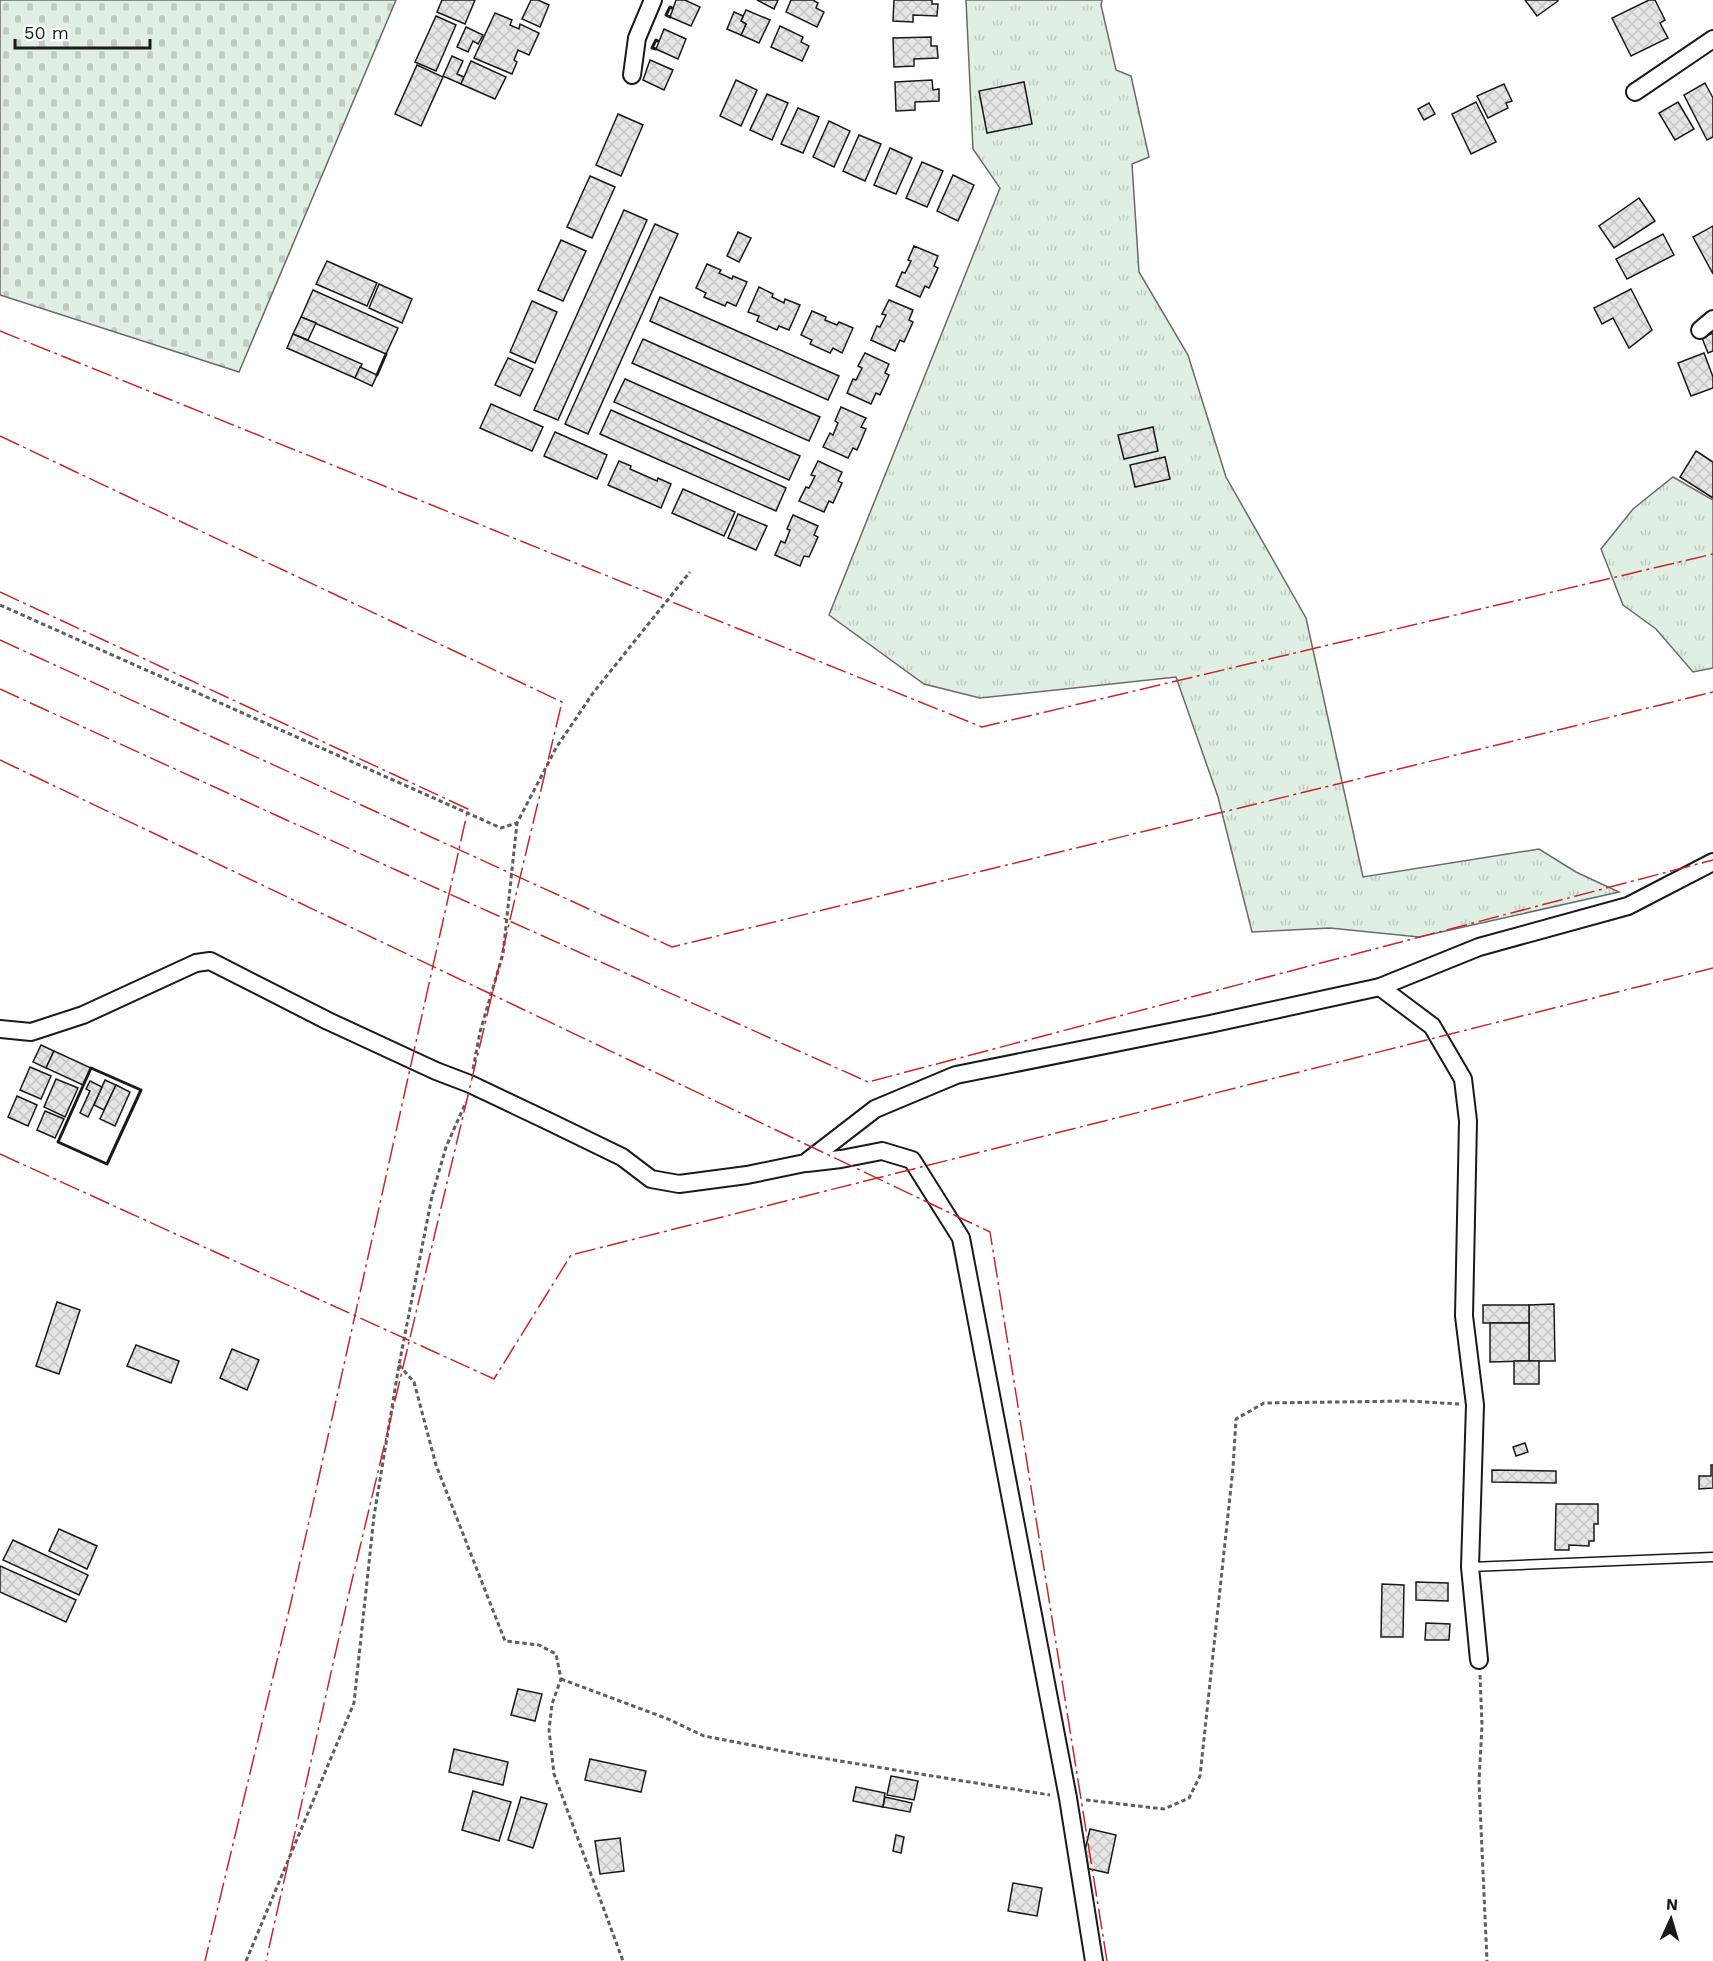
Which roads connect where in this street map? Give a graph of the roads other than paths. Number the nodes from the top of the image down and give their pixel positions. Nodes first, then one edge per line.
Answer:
1 (653, 0) edge
2 (1713, 39) edge
3 (632, 75) dead end
4 (1635, 92) dead end
5 (1713, 862) edge
6 (1380, 987) junction
7 (0, 1029) edge
8 (805, 1163) junction
9 (1713, 1557) edge
10 (1470, 1567) junction
11 (1479, 1660) road end
12 (1094, 1961) edge

1 - 3 street
2 - 4 street
5 - 6 street
6 - 8 street
6 - 10 street
7 - 8 street
8 - 12 street
9 - 10 lane
10 - 11 street

